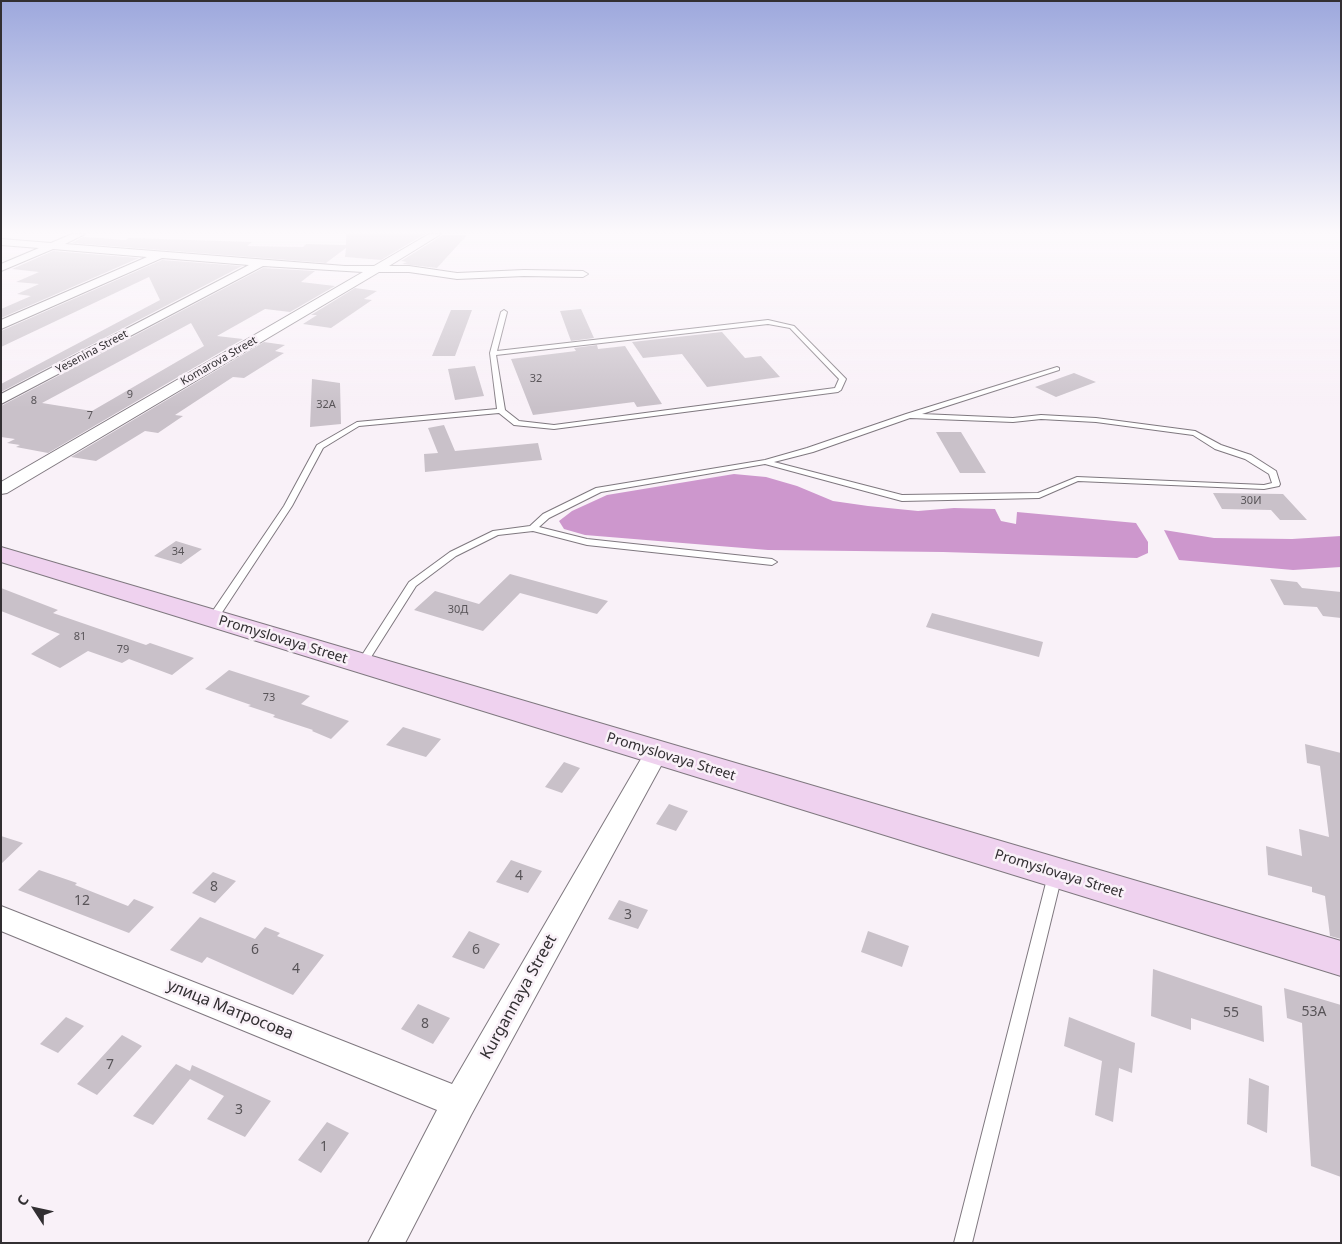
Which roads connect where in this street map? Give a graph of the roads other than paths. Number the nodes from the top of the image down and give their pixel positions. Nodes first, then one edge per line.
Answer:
1 (76, 292) edge
2 (205, 292) edge
3 (336, 292) edge
4 (504, 312) dead end
5 (1, 325) edge
6 (493, 354) junction
7 (1057, 370) dead end
8 (1, 400) edge
9 (501, 411) junction
10 (909, 416) junction
11 (765, 462) junction
12 (1, 488) edge
13 (533, 528) junction
14 (1, 554) edge
15 (772, 562) dead end
16 (213, 618) junction
17 (362, 663) junction
18 (656, 753) junction
19 (1055, 873) junction
20 (1, 918) edge
21 (1341, 959) edge
22 (459, 1103) junction
23 (386, 1243) edge
24 (963, 1243) edge

1 - 5 street
2 - 8 street, Yesenina Street
3 - 12 street, Komarova Street
4 - 6 lane
6 - 9 lane
6 - 9 lane
7 - 10 lane
9 - 16 lane
10 - 11 lane
10 - 11 lane
11 - 13 lane
13 - 15 lane
13 - 17 lane
14 - 16 main road, Promyslovaya Street
16 - 17 main road, Promyslovaya Street
17 - 18 main road, Promyslovaya Street
18 - 19 main road, Promyslovaya Street
18 - 22 street, Kurgannaya Street
19 - 21 main road, Promyslovaya Street
19 - 24 lane
20 - 22 street, улица Матросова
22 - 23 street, Kurgannaya Street

